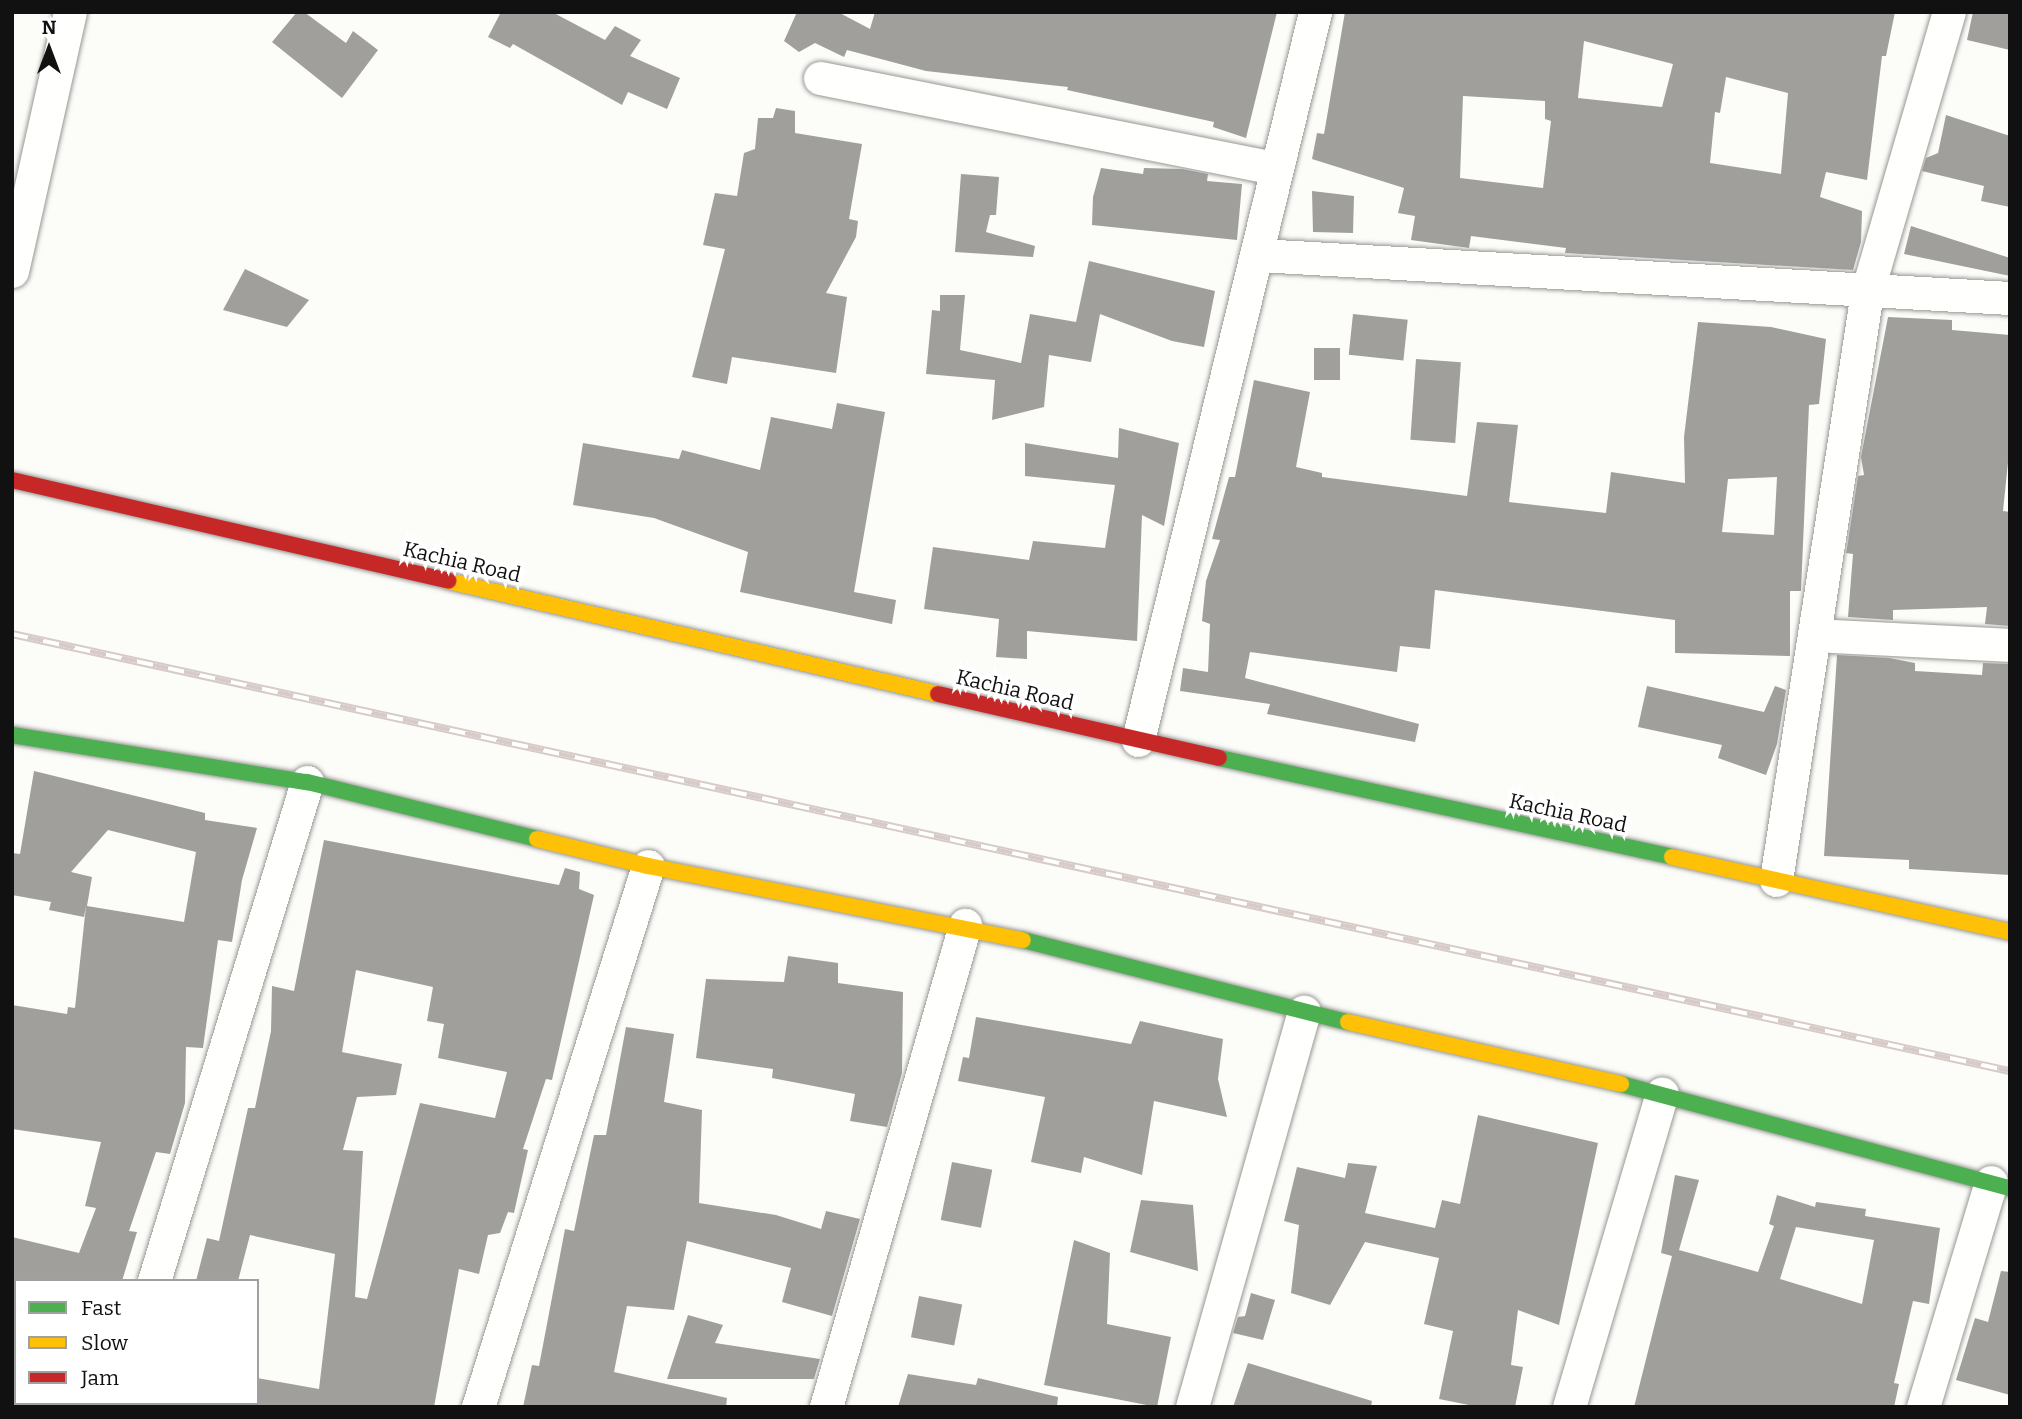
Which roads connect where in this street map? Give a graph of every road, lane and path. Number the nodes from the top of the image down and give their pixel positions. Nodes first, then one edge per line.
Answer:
1 (69, 12) edge
2 (1315, 12) edge
3 (1949, 12) edge
4 (820, 78) dead end
5 (1275, 168) junction
6 (1259, 255) junction
7 (12, 271) edge
8 (1867, 292) junction
9 (2010, 298) edge
10 (12, 480) edge
11 (1815, 635) junction
12 (2010, 645) edge
13 (12, 735) edge
14 (1138, 740) junction
15 (307, 782) junction
16 (648, 866) junction
17 (1776, 880) junction
18 (965, 925) junction
19 (2010, 932) edge
20 (1304, 1012) junction
21 (1662, 1093) junction
22 (2000, 1185) edge
23 (155, 1279) edge
24 (478, 1407) edge
25 (826, 1407) edge
26 (1192, 1407) edge
27 (1569, 1407) edge
28 (1923, 1407) edge

1 - 7 street
2 - 5 street
3 - 8 street
4 - 5 street
5 - 6 street
6 - 8 street
6 - 14 street
8 - 9 street
8 - 11 street
10 - 14 main road, Kachia Road
11 - 12 street
11 - 17 street
13 - 15 main road
14 - 17 main road, Kachia Road
15 - 16 main road
15 - 23 street
16 - 18 main road
16 - 24 street
17 - 19 main road, Kachia Road
18 - 20 main road
18 - 25 street
20 - 21 main road
20 - 26 street
21 - 22 main road
21 - 27 street
22 - 28 street

